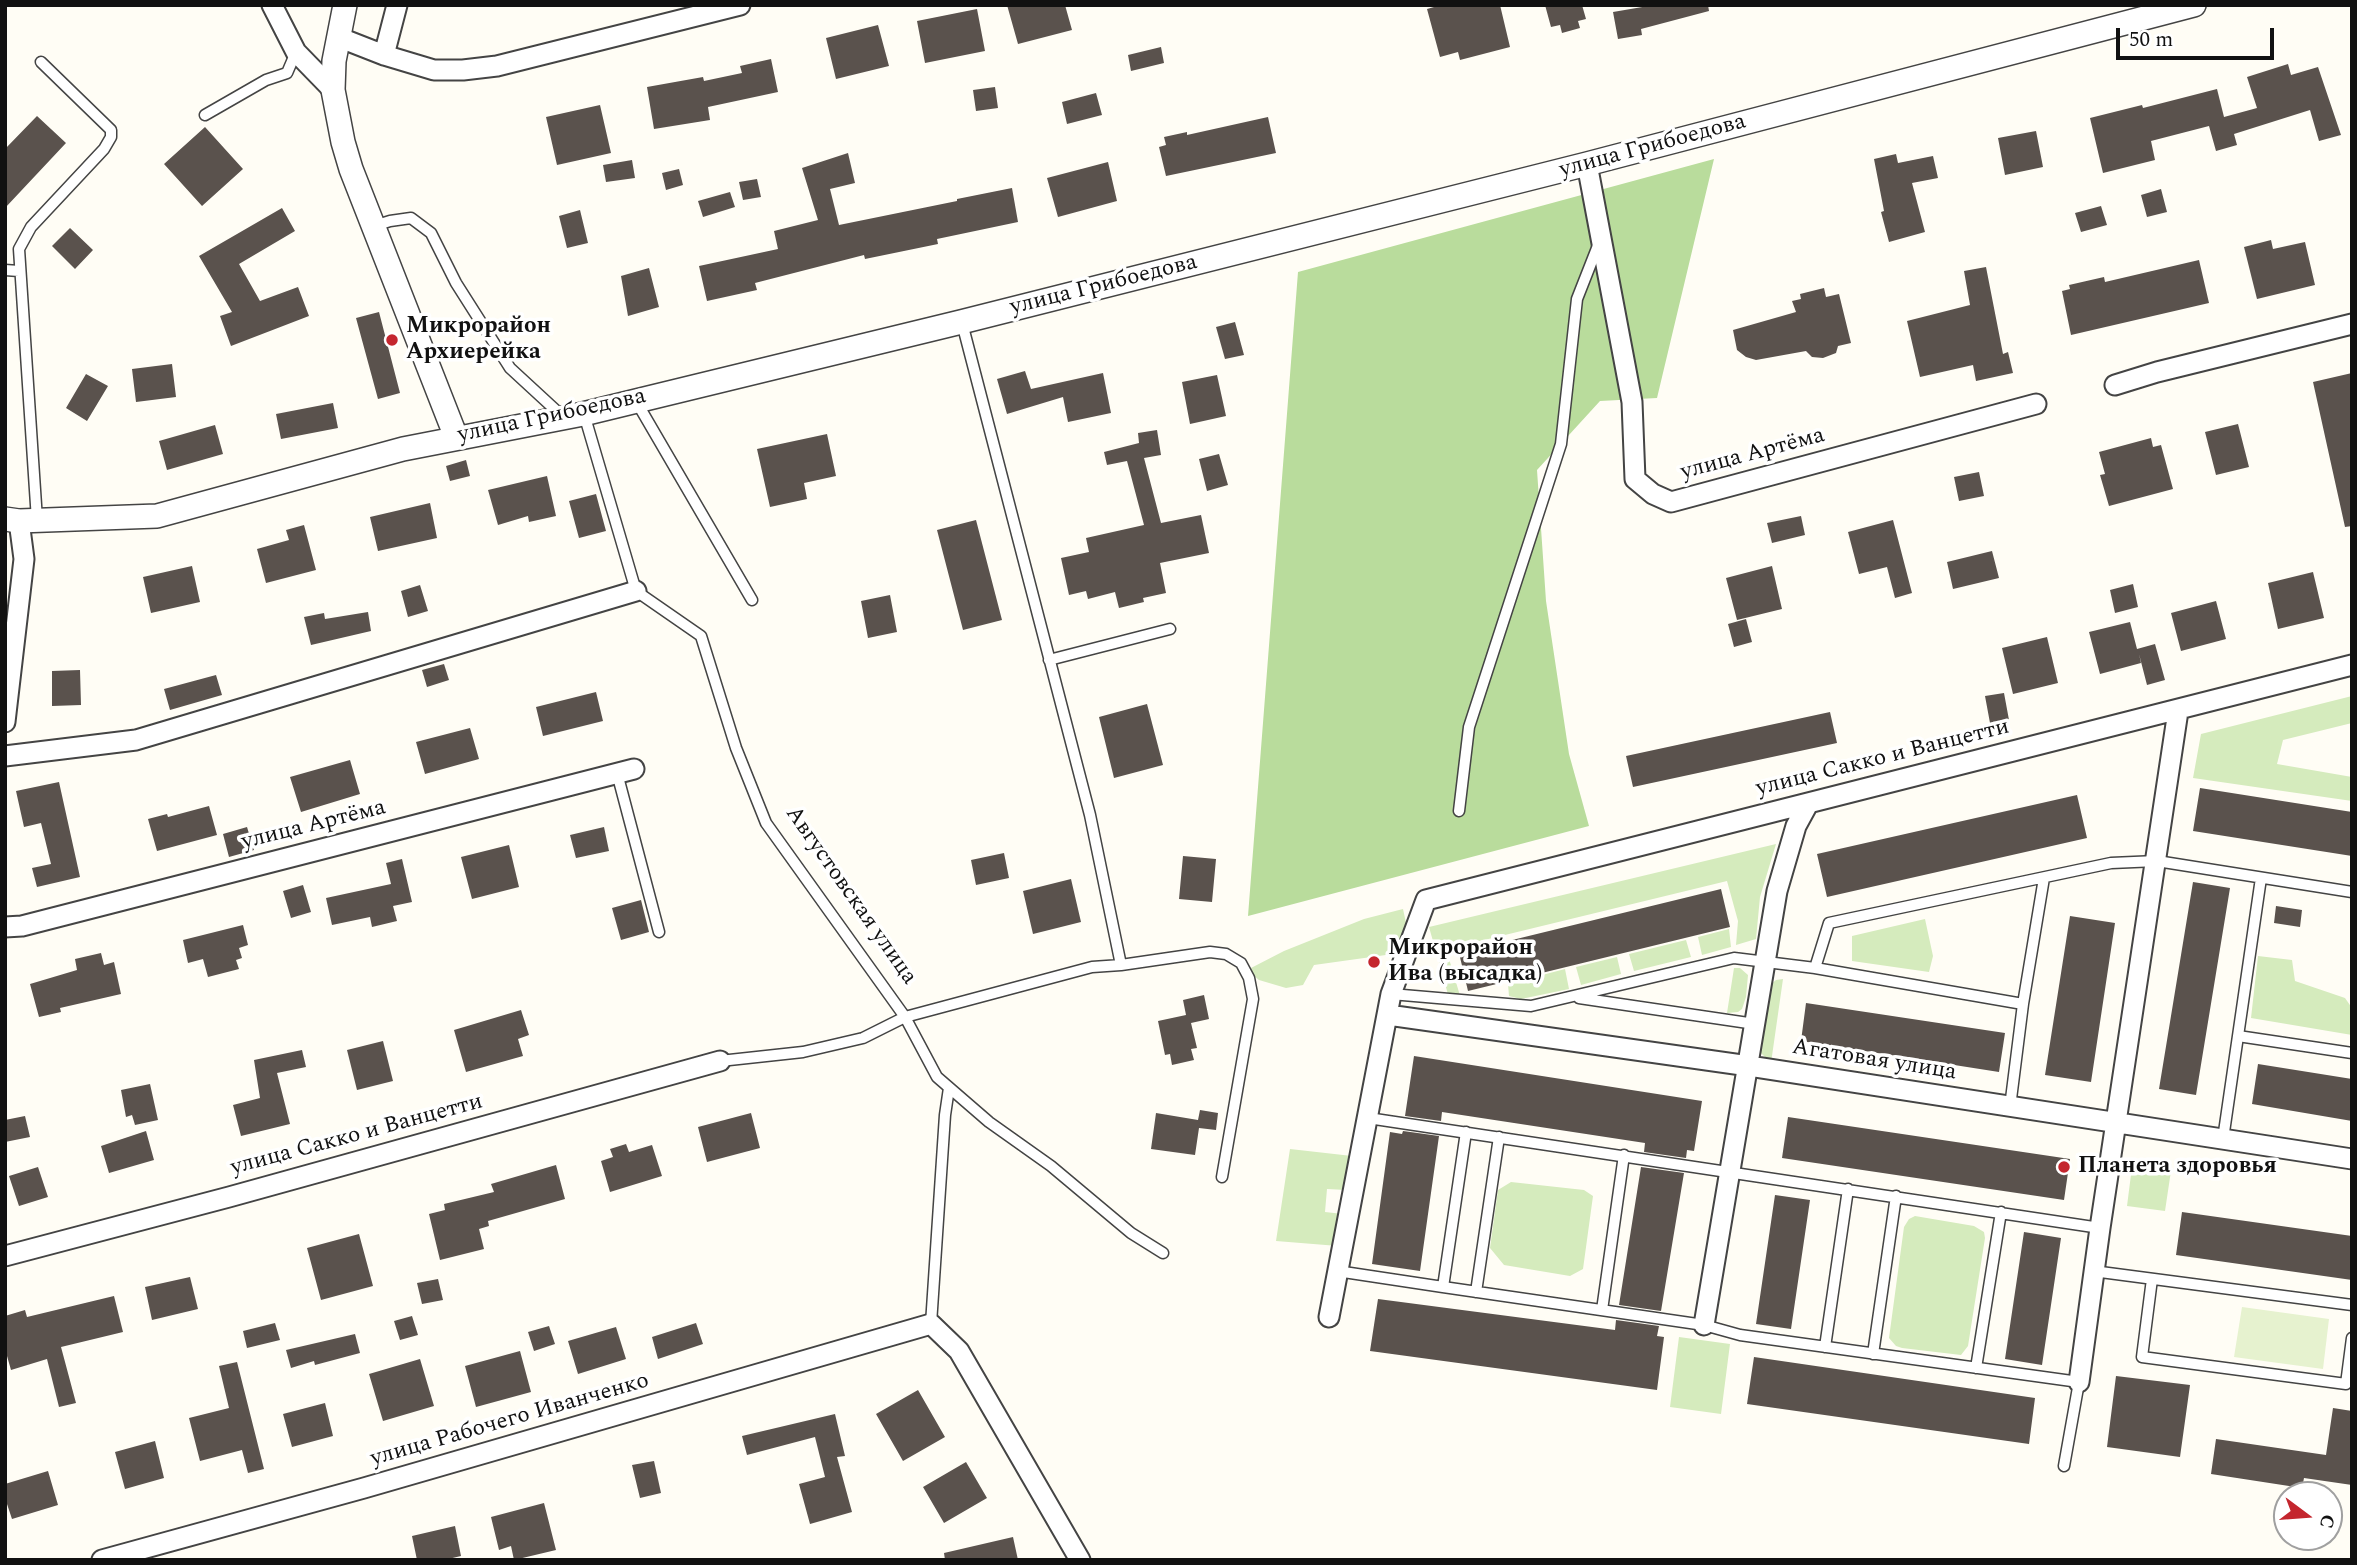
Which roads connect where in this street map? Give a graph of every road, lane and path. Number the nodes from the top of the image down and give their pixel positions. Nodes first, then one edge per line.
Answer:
1 (272, 5) edge
2 (345, 5) edge
3 (397, 5) edge
4 (740, 5) edge
5 (2194, 5) edge
6 (338, 37) junction
7 (296, 52) junction
8 (384, 55) junction
9 (41, 62) dead end
10 (333, 90) junction
11 (205, 115) dead end
12 (1587, 164) junction
13 (373, 226) junction
14 (1600, 240) junction
15 (5, 270) edge
16 (19, 271) junction
17 (961, 322) junction
18 (2352, 324) edge
19 (2115, 385) dead end
20 (635, 401) junction
21 (2036, 404) dead end
22 (574, 415) junction
23 (456, 437) junction
24 (20, 520) edge
25 (636, 591) junction
26 (752, 600) dead end
27 (1170, 629) dead end
28 (1049, 660) junction
29 (2352, 666) edge
30 (2178, 711) junction
31 (5, 722) edge
32 (5, 756) edge
33 (625, 771) joint
34 (1808, 804) junction
35 (1459, 811) dead end
36 (2157, 861) junction
37 (2044, 878) junction
38 (2261, 878) junction
39 (2352, 892) edge
40 (5, 927) edge
41 (659, 932) dead end
42 (1764, 961) junction
43 (1121, 965) junction
44 (1815, 968) junction
45 (1391, 994) junction
46 (1571, 997) junction
47 (2023, 1004) junction
48 (1388, 1015) junction
49 (905, 1017) junction
50 (1755, 1024) junction
51 (2238, 1036) junction
52 (2352, 1053) edge
53 (720, 1061) joint
54 (1749, 1066) junction
55 (949, 1088) junction
56 (2010, 1107) junction
57 (1368, 1118) junction
58 (2115, 1123) junction
59 (1466, 1132) junction
60 (1499, 1137) junction
61 (2223, 1139) junction
62 (1625, 1155) junction
63 (2352, 1158) edge
64 (1731, 1171) junction
65 (1222, 1177) dead end
66 (1848, 1189) junction
67 (1896, 1196) junction
68 (2001, 1212) junction
69 (2099, 1227) junction
70 (1163, 1253) dead end
71 (5, 1256) edge
72 (1337, 1271) junction
73 (2093, 1271) junction
74 (2152, 1279) junction
75 (1443, 1287) junction
76 (1476, 1292) junction
77 (2352, 1305) edge
78 (1602, 1310) junction
79 (1329, 1317) dead end
80 (931, 1324) junction
81 (1704, 1325) junction
82 (2352, 1338) edge
83 (1825, 1347) junction
84 (1873, 1354) junction
85 (1976, 1368) junction
86 (2079, 1382) junction
87 (2064, 1466) dead end
88 (102, 1560) edge
89 (1080, 1560) edge

1 - 7 street
2 - 6 street
3 - 8 street
4 - 8 street
5 - 12 street, улица Грибоедова
6 - 8 street
6 - 10 street
7 - 10 street
7 - 11 lane
9 - 16 lane
10 - 13 street
12 - 14 street, улица Артёма
12 - 17 street, улица Грибоедова
13 - 22 lane
13 - 23 street
14 - 21 street, улица Артёма
14 - 35 lane
15 - 16 lane
16 - 24 lane
17 - 20 street, улица Грибоедова
17 - 28 lane
18 - 19 street
20 - 22 street, улица Грибоедова
20 - 26 lane
22 - 23 street, улица Грибоедова
22 - 25 lane
23 - 24 street, улица Грибоедова
24 - 31 street
25 - 32 street
25 - 49 lane, Августовская улица
27 - 28 lane
28 - 43 lane
29 - 30 street, улица Сакко и Ванцетти
30 - 34 street, улица Сакко и Ванцетти
30 - 36 street
33 - 40 street, улица Артёма
33 - 41 lane
34 - 42 street
34 - 45 street, улица Сакко и Ванцетти
36 - 37 lane
36 - 38 lane
36 - 58 street
37 - 44 lane
37 - 47 lane
38 - 39 lane
38 - 51 lane
42 - 44 lane
42 - 46 lane
42 - 50 street
43 - 49 lane
43 - 65 lane
44 - 47 lane
45 - 46 lane
45 - 48 street
46 - 50 lane
47 - 56 lane
48 - 54 street, Агатовая улица
48 - 57 street
49 - 53 lane
49 - 55 lane, Августовская улица
50 - 54 street
51 - 52 lane
51 - 61 lane
53 - 71 street, улица Сакко и Ванцетти
54 - 56 street, Агатовая улица
54 - 64 street
55 - 70 lane, Августовская улица
55 - 80 lane
56 - 58 street, Агатовая улица
57 - 59 lane
57 - 72 street
58 - 61 street, Агатовая улица
58 - 69 street
59 - 60 lane
59 - 75 lane
60 - 62 lane
60 - 76 lane
61 - 63 street, Агатовая улица
62 - 64 lane
62 - 78 lane
64 - 66 lane
64 - 81 street
66 - 67 lane
66 - 83 lane
67 - 68 lane
67 - 84 lane
68 - 69 lane
68 - 85 lane
69 - 73 street
72 - 75 lane
72 - 79 street
73 - 74 lane
73 - 86 street
74 - 77 lane
74 - 82 lane
75 - 76 lane
76 - 78 lane
78 - 81 lane
80 - 88 street, улица Рабочего Иванченко
80 - 89 street
81 - 83 lane
83 - 84 lane
84 - 85 lane
85 - 86 lane
86 - 87 lane

